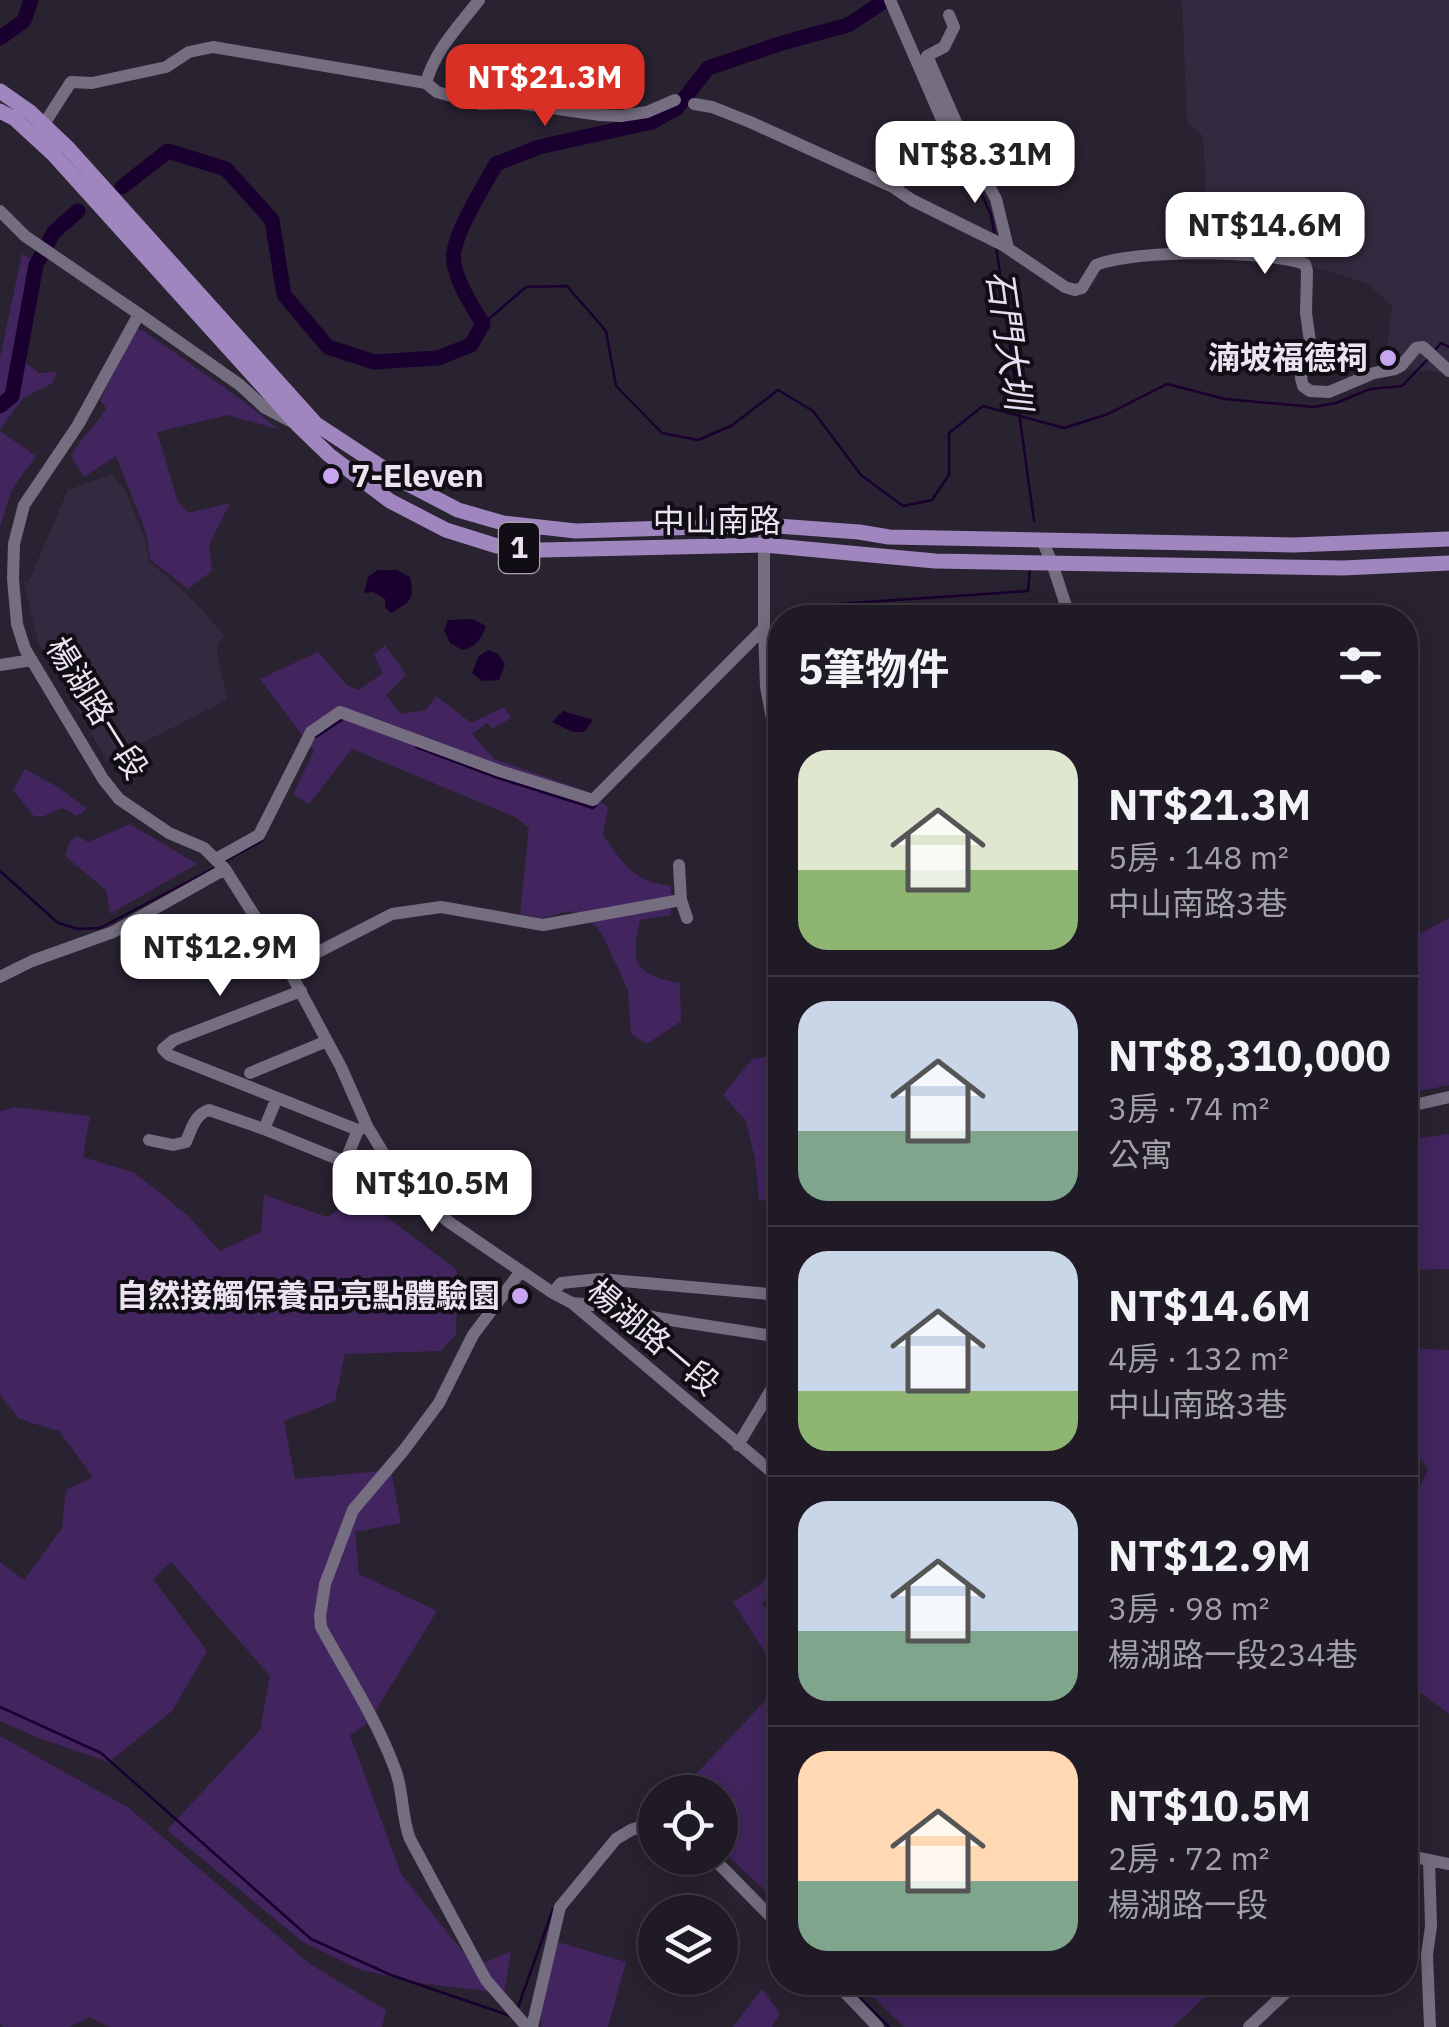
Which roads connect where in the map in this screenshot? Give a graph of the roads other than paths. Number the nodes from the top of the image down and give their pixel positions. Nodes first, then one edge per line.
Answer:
1 (479, 0) edge
2 (890, 0) edge
3 (949, 16) dead end
4 (426, 83) junction
5 (0, 91) edge
6 (675, 100) dead end
7 (694, 104) dead end
8 (0, 111) edge
9 (44, 124) junction
10 (956, 138) junction
11 (90, 184) junction
12 (892, 187) junction
13 (0, 211) edge
14 (1000, 244) junction
15 (140, 314) junction
16 (1448, 370) edge
17 (297, 424) junction
18 (316, 424) junction
19 (764, 524) junction
20 (1449, 539) edge
21 (1042, 540) junction
22 (764, 545) junction
23 (1052, 562) junction
24 (1449, 563) edge
25 (1066, 605) edge
26 (764, 633) junction
27 (32, 660) junction
28 (0, 665) edge
29 (768, 697) edge
30 (220, 864) junction
31 (680, 865) dead end
32 (681, 900) junction
33 (688, 918) dead end
34 (287, 968) junction
35 (0, 978) edge
36 (300, 991) junction
37 (327, 1041) junction
38 (250, 1073) dead end
39 (1449, 1097) edge
40 (277, 1098) junction
41 (1418, 1104) edge
42 (363, 1128) junction
43 (264, 1129) junction
44 (149, 1140) dead end
45 (521, 1272) junction
46 (553, 1294) junction
47 (768, 1294) edge
48 (572, 1303) junction
49 (768, 1335) edge
50 (768, 1394) edge
51 (738, 1444) junction
52 (768, 1469) edge
53 (638, 1828) edge
54 (1418, 1858) edge
55 (1429, 1860) junction
56 (1449, 1864) edge
57 (730, 1875) edge
58 (768, 1914) edge
59 (847, 1995) edge
60 (1283, 1995) edge
61 (529, 2027) edge
62 (878, 2027) edge
63 (1249, 2027) edge
64 (1430, 2027) edge

1 - 4 street
2 - 10 street
3 - 10 street
4 - 6 street
4 - 9 street
5 - 9 main road, 1
7 - 12 street
8 - 11 main road, 1
9 - 11 main road, 1
10 - 12 street
10 - 14 street
11 - 17 main road, 中山南路 / 1
11 - 18 main road, 中山南路 / 1
12 - 14 street
13 - 15 street
14 - 16 street
15 - 17 street
15 - 27 street, 楊湖路一段
17 - 18 street
17 - 22 main road, 中山南路 / 1
18 - 19 main road, 中山南路 / 1
19 - 21 main road, 中山南路 / 1
19 - 22 street
20 - 21 main road, 中山南路 / 1
21 - 23 street
22 - 23 main road, 中山南路 / 1
22 - 26 street
23 - 24 main road, 中山南路 / 1
23 - 25 street
26 - 29 street
26 - 30 street
27 - 28 street
27 - 30 street, 楊湖路一段
30 - 34 street, 楊湖路一段
30 - 35 street
31 - 32 street
32 - 33 street
32 - 34 street
34 - 36 street, 楊湖路一段
36 - 37 street, 楊湖路一段
36 - 40 street
37 - 38 street
37 - 42 street, 楊湖路一段
39 - 41 street
40 - 42 street
40 - 43 street
42 - 43 street
42 - 45 street, 楊湖路一段
43 - 44 street
45 - 46 street, 楊湖路一段
45 - 61 street
46 - 47 street
46 - 48 street, 楊湖路一段
48 - 49 street
48 - 51 street, 楊湖路一段
50 - 51 street
51 - 52 street, 楊湖路一段
53 - 61 street
54 - 55 street
55 - 56 street
55 - 64 street
57 - 58 street
59 - 62 street
60 - 63 street

